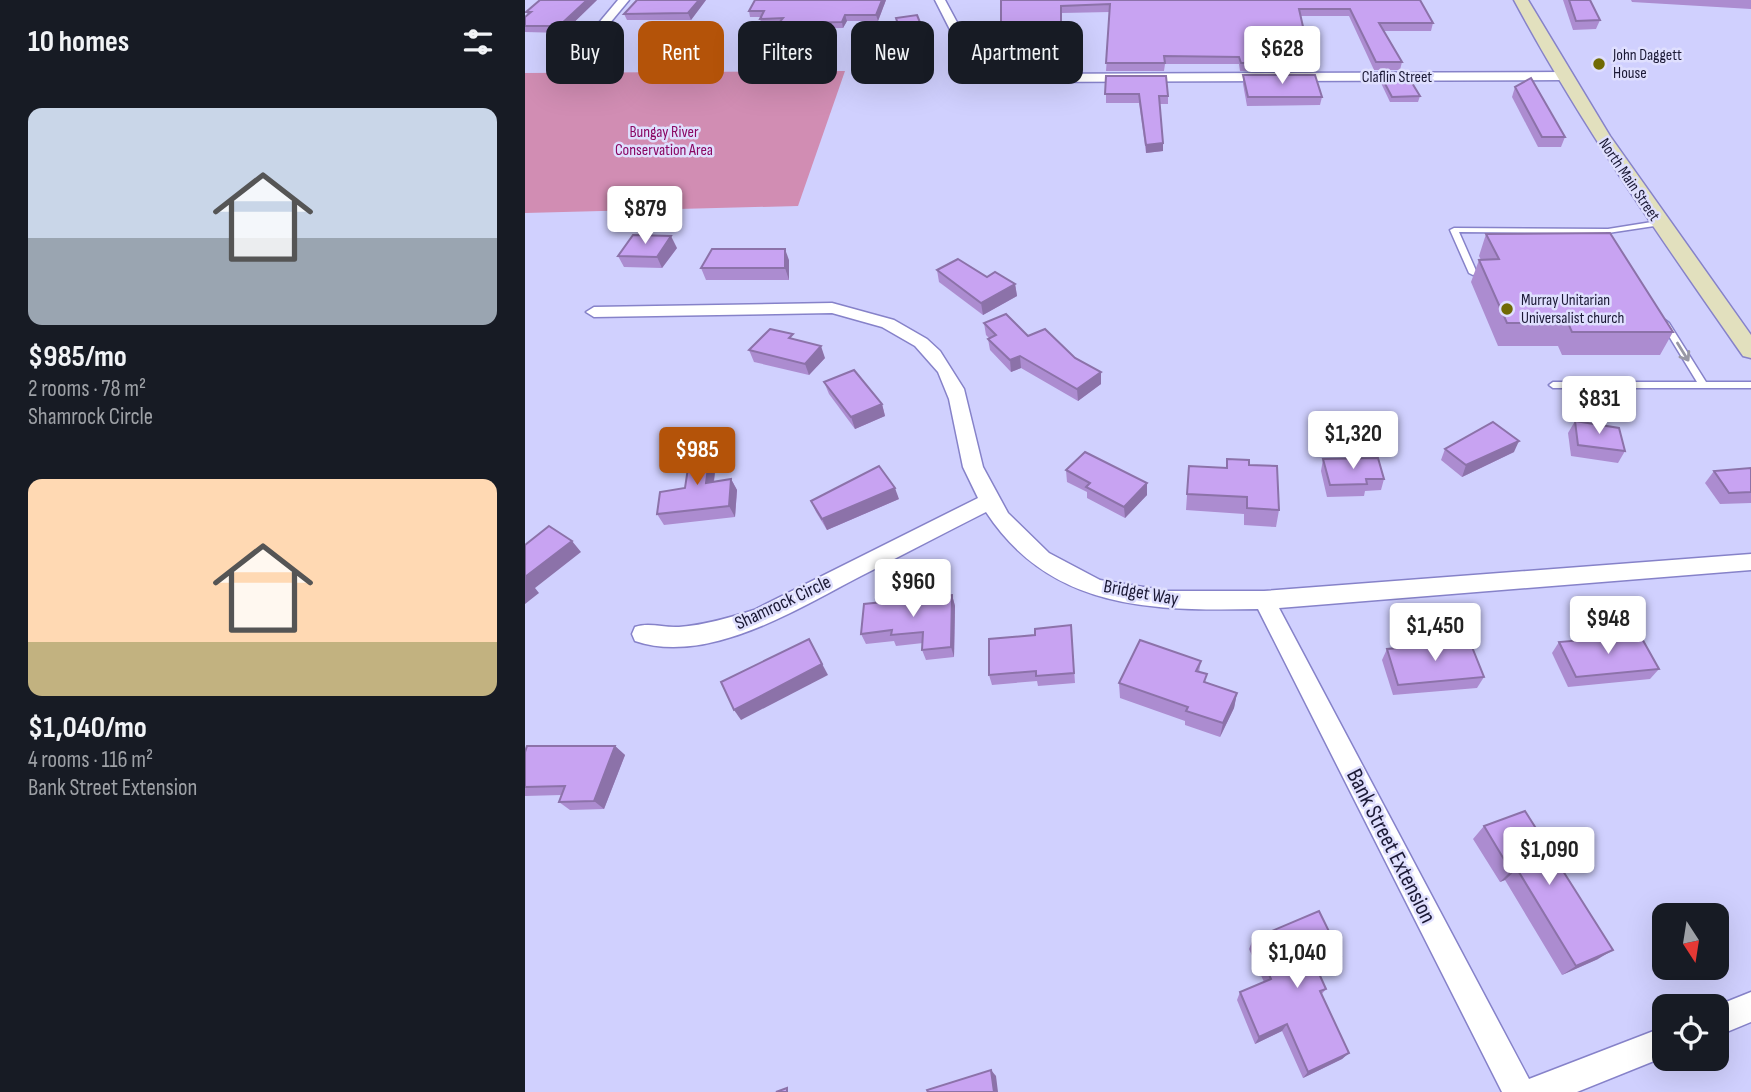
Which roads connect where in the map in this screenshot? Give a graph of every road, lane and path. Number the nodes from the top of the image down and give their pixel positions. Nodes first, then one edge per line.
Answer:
1 (624, 0) edge
2 (940, 0) edge
3 (1521, 0) edge
4 (606, 21) edge
5 (1563, 76) junction
6 (1658, 223) junction
7 (1608, 231) junction
8 (1615, 243) edge
9 (1473, 273) dead end
10 (594, 312) dead end
11 (1659, 314) edge
12 (1742, 327) edge
13 (1751, 351) edge
14 (1553, 385) dead end
15 (1703, 385) junction
16 (1751, 385) edge
17 (990, 501) junction
18 (1751, 562) edge
19 (1264, 600) junction
20 (643, 634) dead end
21 (1751, 1007) edge
22 (1729, 1016) edge
23 (1652, 1047) edge
24 (1519, 1092) edge
25 (1537, 1092) edge

1 - 4 street
2 - 5 street, Claflin Street
3 - 5 main road, North Main Street
5 - 6 main road, North Main Street
6 - 7 lane
6 - 12 main road, North Main Street
7 - 8 lane
7 - 9 lane
10 - 17 street, Bridget Way
11 -> 15 lane
12 - 13 main road, North Main Street
14 - 15 lane
15 - 16 lane
17 - 19 street, Bridget Way
17 - 20 street, Shamrock Circle
18 - 19 street, Bridget Way
19 - 24 street, Bank Street Extension
21 - 22 street
23 - 25 street

